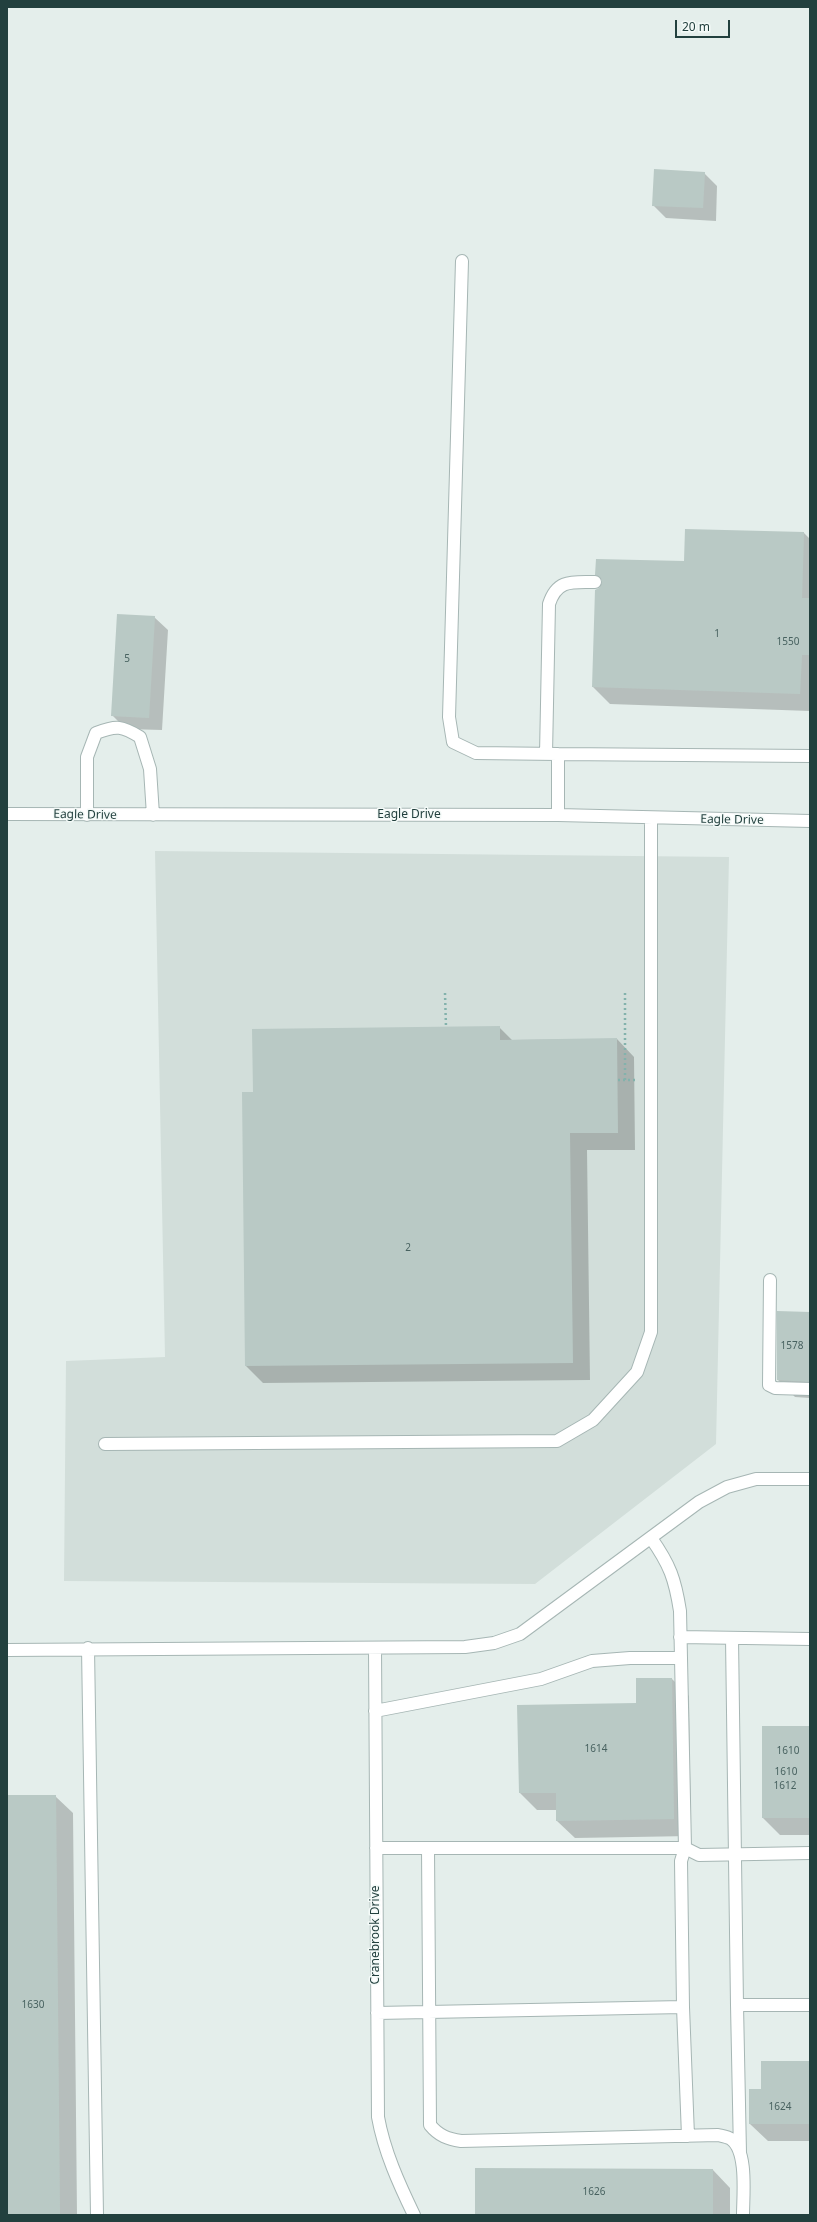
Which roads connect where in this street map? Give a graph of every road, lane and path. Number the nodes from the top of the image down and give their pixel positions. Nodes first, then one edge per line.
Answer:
1 (462, 261) dead end
2 (595, 582) dead end
3 (552, 754) junction
4 (810, 756) edge
5 (7, 814) edge
6 (87, 815) junction
7 (154, 815) junction
8 (558, 815) junction
9 (651, 819) junction
10 (810, 821) edge
11 (625, 991) dead end
12 (445, 994) dead end
13 (446, 1027) dead end
14 (625, 1080) dead end
15 (770, 1280) dead end
16 (810, 1389) edge
17 (106, 1444) dead end
18 (810, 1479) edge
19 (651, 1538) junction
20 (680, 1637) junction
21 (732, 1638) junction
22 (810, 1639) edge
23 (88, 1648) junction
24 (375, 1648) junction
25 (7, 1650) edge
26 (681, 1658) junction
27 (375, 1711) junction
28 (376, 1848) junction
29 (428, 1848) junction
30 (685, 1848) junction
31 (810, 1853) edge
32 (736, 1855) junction
33 (738, 2005) junction
34 (810, 2005) edge
35 (683, 2007) junction
36 (429, 2012) junction
37 (377, 2013) junction
38 (688, 2136) junction
39 (740, 2153) junction
40 (96, 2215) edge
41 (414, 2215) edge
42 (743, 2215) edge

1 - 3 street
2 - 3 street
3 - 4 street
3 - 8 street
5 - 6 street, Eagle Drive
6 - 7 street, Eagle Drive
6 - 7 street
7 - 8 street, Eagle Drive
8 - 9 street, Eagle Drive
9 - 10 street, Eagle Drive
9 - 17 street
11 - 14 path
12 - 13 path
15 - 16 street
18 - 19 street
19 - 20 street
19 - 24 street
20 - 21 street
20 - 26 street
21 - 22 street
21 - 32 street
23 - 24 street
23 - 25 street
23 - 40 street
24 - 27 street, Cranebrook Drive
26 - 27 street
26 - 30 street
27 - 28 street, Cranebrook Drive
28 - 29 street
28 - 37 street, Cranebrook Drive
29 - 30 street
29 - 36 street
30 - 32 street
30 - 35 street
31 - 32 street
32 - 33 street
33 - 34 street
33 - 39 street
35 - 36 street
35 - 38 street
36 - 37 street
36 - 38 street
37 - 41 street, Cranebrook Drive
38 - 39 street
39 - 42 street

